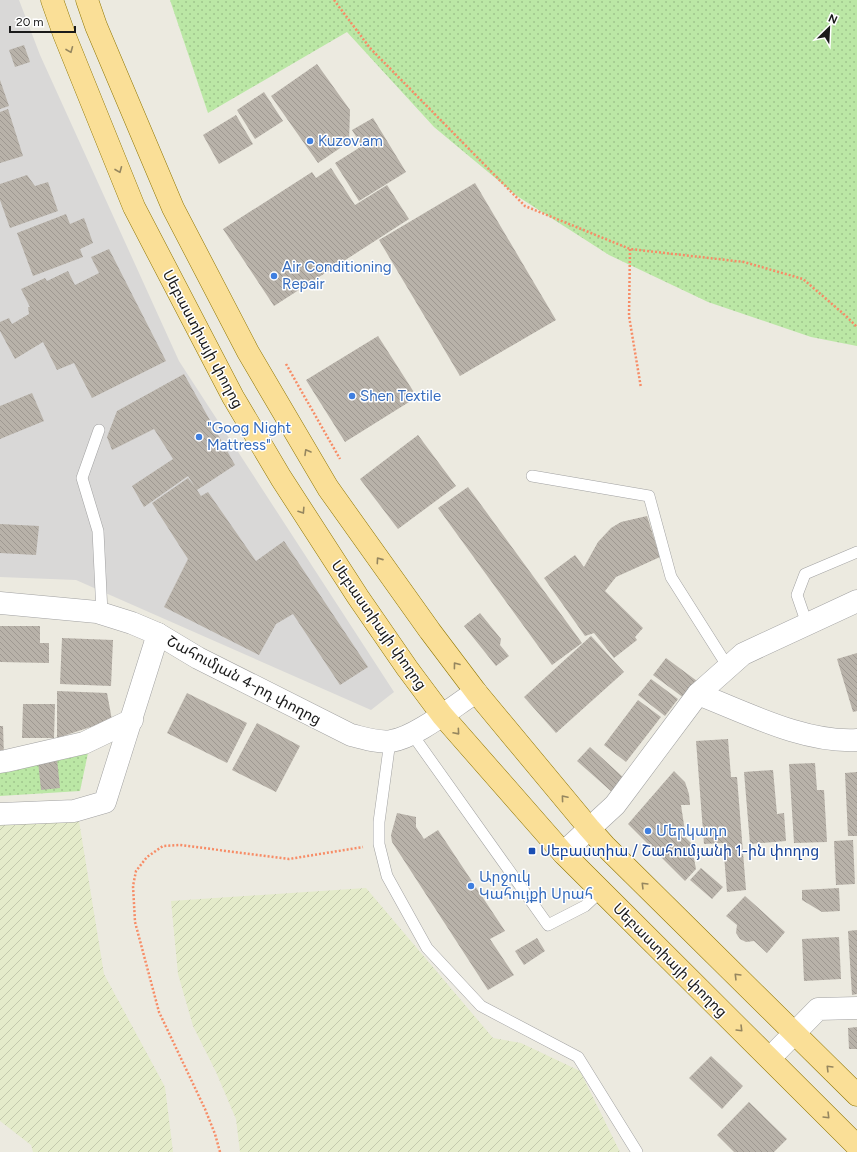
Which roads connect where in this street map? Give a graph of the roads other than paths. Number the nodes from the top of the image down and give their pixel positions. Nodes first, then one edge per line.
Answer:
1 (52, 0) edge
2 (87, 0) edge
3 (99, 430) dead end
4 (532, 476) dead end
5 (857, 552) edge
6 (857, 601) edge
7 (0, 604) edge
8 (102, 613) junction
9 (806, 624) junction
10 (158, 634) junction
11 (728, 667) junction
12 (476, 692) junction
13 (698, 694) junction
14 (442, 715) junction
15 (132, 720) junction
16 (412, 734) junction
17 (857, 740) edge
18 (390, 741) junction
19 (0, 762) edge
20 (0, 814) edge
21 (589, 828) junction
22 (563, 853) junction
23 (601, 891) junction
24 (857, 1008) edge
25 (794, 1033) junction
26 (770, 1058) junction
27 (857, 1095) edge
28 (857, 1146) edge
29 (637, 1152) edge

1 -> 14 main road, Սեբաստիայի փողոց
12 -> 2 main road
3 - 8 lane
4 - 11 lane
5 - 9 lane
6 - 9 street
7 - 8 street, Շահումյան 4-րդ փողոց
8 - 10 street, Շահումյան 4-րդ փողոց
9 - 11 street
10 - 15 street
10 - 18 street, Շահումյան 4-րդ փողոց
11 - 13 street
12 - 14 street, Շահումյան 4-րդ փողոց
21 -> 12 main road
13 - 17 street
13 - 21 street
14 - 16 street, Շահումյան 4-րդ փողոց
14 -> 22 main road, Սեբաստիայի փողոց
15 - 19 street
15 - 20 street
16 - 18 street, Շահումյան 4-րդ փողոց
16 - 23 lane
18 - 29 lane
21 - 22 street
25 -> 21 main road
22 - 23 main road, Սեբաստիայի փողոց
23 -> 26 main road, Սեբաստիայի փողոց
24 - 25 street
25 - 26 street
27 -> 25 main road
26 -> 28 main road, Սեբաստիայի փողոց

